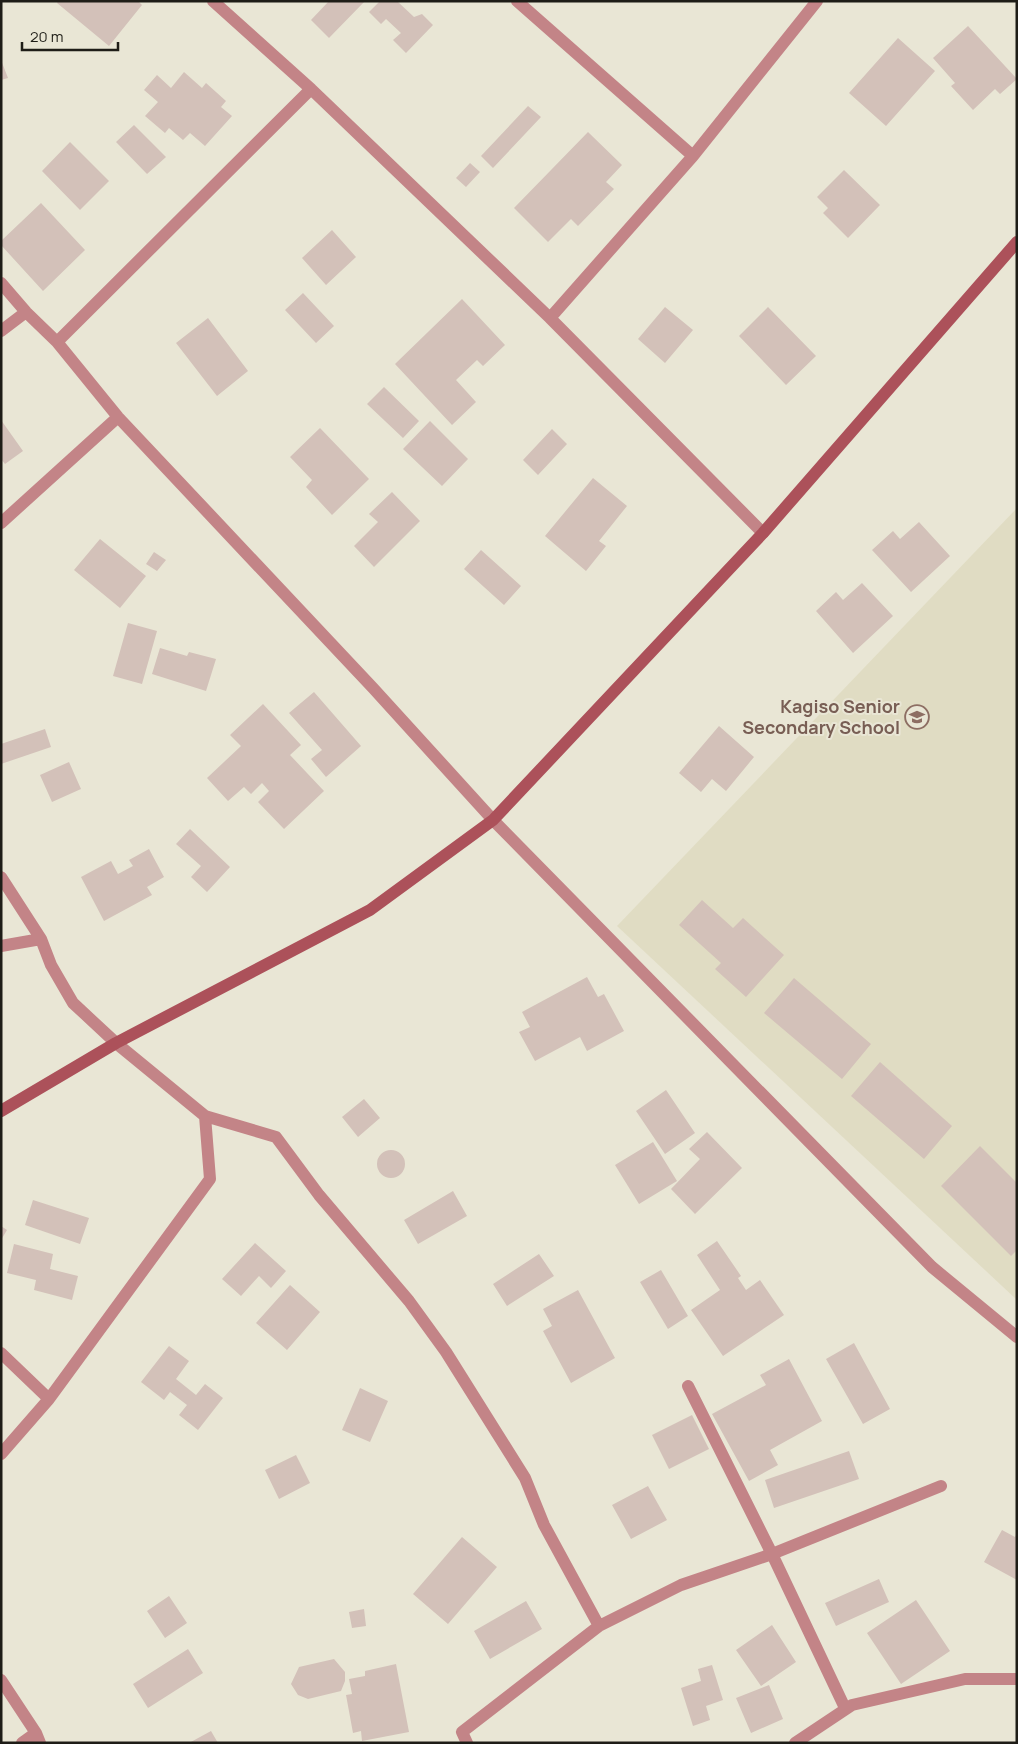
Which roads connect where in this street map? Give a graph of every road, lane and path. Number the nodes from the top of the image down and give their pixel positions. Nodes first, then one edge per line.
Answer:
1 (213, 1) edge
2 (518, 1) edge
3 (817, 1) edge
4 (311, 89) junction
5 (693, 156) junction
6 (1017, 242) edge
7 (1, 283) edge
8 (26, 312) junction
9 (550, 318) junction
10 (1, 331) edge
11 (57, 342) junction
12 (118, 417) junction
13 (1, 523) edge
14 (763, 533) junction
15 (493, 820) junction
16 (1, 877) edge
17 (41, 939) junction
18 (1, 946) edge
19 (116, 1043) junction
20 (1, 1111) edge
21 (205, 1116) junction
22 (1017, 1337) edge
23 (1, 1353) edge
24 (688, 1386) dead end
25 (49, 1399) junction
26 (1, 1454) edge
27 (941, 1486) dead end
28 (772, 1554) junction
29 (600, 1626) junction
30 (1017, 1678) edge
31 (1, 1680) edge
32 (845, 1708) junction
33 (38, 1738) edge
34 (22, 1743) edge
35 (467, 1743) edge
36 (795, 1743) edge

1 - 4 street
2 - 5 street
3 - 5 street
4 - 9 street
4 - 11 street
5 - 9 street
6 - 14 street
7 - 8 street
8 - 10 street
8 - 11 street
9 - 14 street
11 - 12 street
12 - 13 street
12 - 15 street
14 - 15 street
15 - 19 street
15 - 22 street
16 - 17 street
17 - 18 street
17 - 19 street
19 - 20 street
19 - 21 street
21 - 25 street
21 - 29 street
23 - 25 street
24 - 28 street
25 - 26 street
27 - 28 street
28 - 29 street
28 - 32 street
29 - 35 street
30 - 32 street
31 - 33 street
32 - 36 street
33 - 34 street

